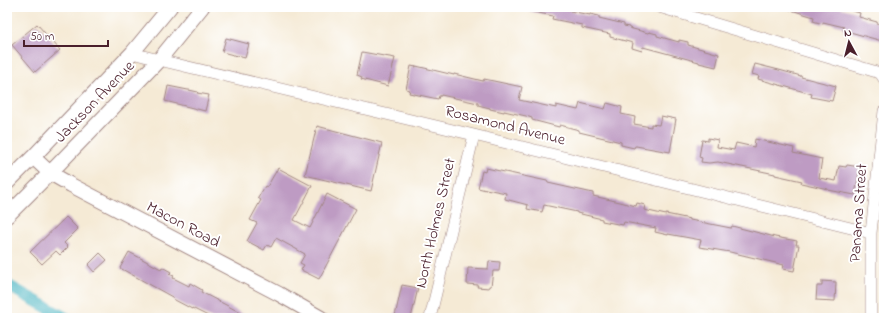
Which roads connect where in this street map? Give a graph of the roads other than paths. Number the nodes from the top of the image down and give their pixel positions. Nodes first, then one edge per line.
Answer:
1 (170, 7) edge
2 (202, 7) edge
3 (659, 7) edge
4 (132, 53) junction
5 (159, 60) junction
6 (884, 79) edge
7 (884, 111) edge
8 (474, 134) junction
9 (33, 157) junction
10 (50, 173) junction
11 (7, 183) edge
12 (7, 216) edge
13 (871, 233) junction
14 (321, 318) edge
15 (430, 318) edge
16 (871, 318) edge

1 - 4 main road, Jackson Avenue
2 - 5 main road, Jackson Avenue
3 - 6 street
4 - 5 street, Rosamond Avenue
4 - 9 main road, Jackson Avenue
5 - 8 street, Rosamond Avenue
5 - 10 main road, Jackson Avenue
7 - 13 street, Panama Street
8 - 13 street, Rosamond Avenue
8 - 15 street, North Holmes Street
9 - 10 main road, Macon Road
9 - 11 main road, Jackson Avenue
10 - 12 main road, Jackson Avenue
10 - 14 main road, Macon Road
13 - 16 street, Panama Street

